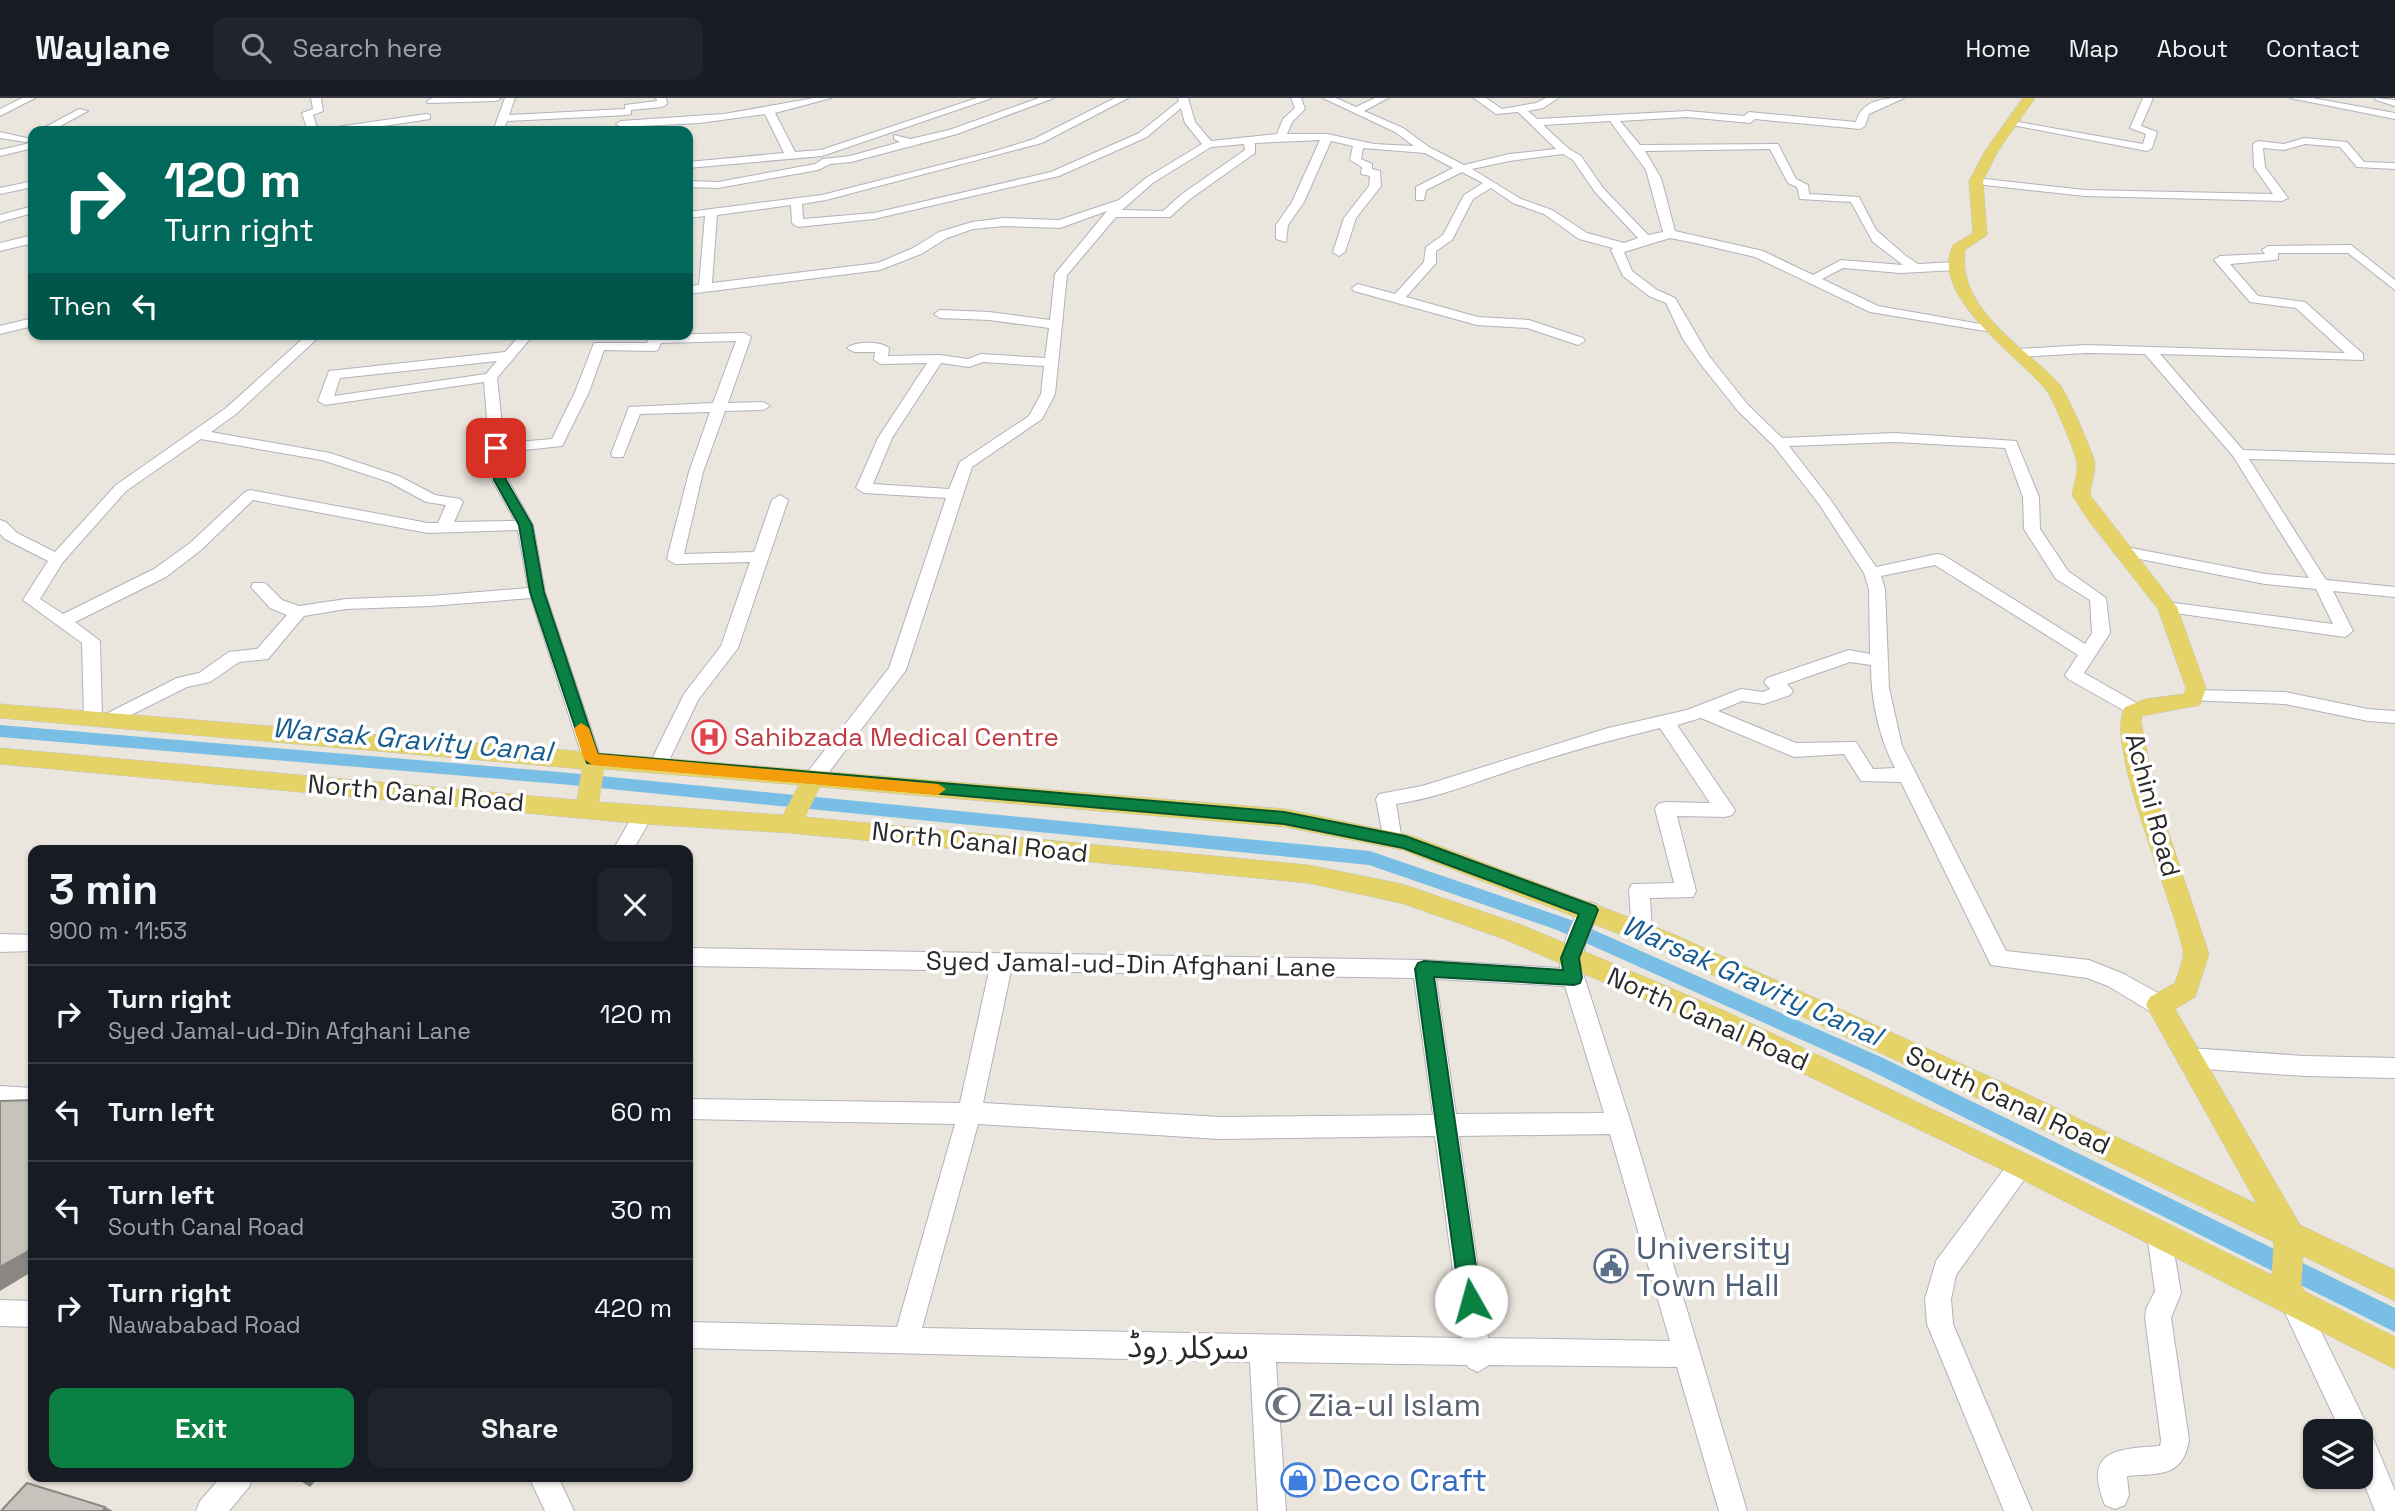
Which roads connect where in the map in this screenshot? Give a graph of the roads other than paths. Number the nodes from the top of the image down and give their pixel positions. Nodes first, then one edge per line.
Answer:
1 (30, 98) edge
2 (316, 98) edge
3 (496, 98) edge
4 (510, 98) edge
5 (661, 98) edge
6 (825, 98) edge
7 (987, 98) edge
8 (1049, 98) edge
9 (1124, 98) edge
10 (1296, 98) edge
11 (1328, 98) edge
12 (1383, 98) edge
13 (1479, 98) edge
14 (1899, 98) edge
15 (2029, 98) edge
16 (2148, 98) edge
17 (2295, 98) edge
18 (2380, 98) edge
19 (432, 100) edge
20 (1184, 100) edge
21 (1544, 100) edge
22 (2395, 103) edge
23 (629, 105) edge
24 (1520, 109) junction
25 (83, 111) dead end
26 (769, 111) junction
27 (1355, 111) junction
28 (0, 113) edge
29 (1687, 114) junction
30 (1612, 116) junction
31 (2395, 116) edge
32 (426, 117) junction
33 (502, 118) junction
34 (1536, 122) junction
35 (2012, 124) junction
36 (53, 126) edge
37 (311, 126) edge
38 (364, 126) edge
39 (421, 126) edge
40 (500, 126) edge
41 (621, 126) edge
42 (640, 126) edge
43 (889, 132) junction
44 (0, 135) edge
45 (1281, 137) junction
46 (1327, 137) junction
47 (1249, 140) junction
48 (28, 142) edge
49 (28, 143) edge
50 (909, 143) junction
51 (1209, 144) junction
52 (1359, 144) junction
53 (1636, 148) junction
54 (1711, 148) junction
55 (1427, 150) junction
56 (1565, 150) junction
57 (0, 153) edge
58 (790, 154) junction
59 (693, 164) edge
60 (2395, 166) edge
61 (1464, 169) junction
62 (1976, 181) junction
63 (1491, 183) junction
64 (693, 184) edge
65 (28, 185) edge
66 (0, 191) edge
67 (1420, 198) dead end
68 (796, 201) junction
69 (1124, 201) junction
70 (28, 211) edge
71 (711, 213) junction
72 (1112, 213) junction
73 (693, 215) edge
74 (0, 219) edge
75 (1670, 234) junction
76 (1282, 239) dead end
77 (28, 240) edge
78 (1646, 240) junction
79 (0, 247) edge
80 (1624, 247) junction
81 (1339, 253) dead end
82 (1957, 266) junction
83 (1914, 267) junction
84 (1812, 279) junction
85 (2395, 286) edge
86 (705, 288) junction
87 (1358, 288) dead end
88 (693, 289) edge
89 (1398, 299) junction
90 (940, 314) dead end
91 (28, 323) edge
92 (1056, 325) junction
93 (0, 330) edge
94 (1992, 330) junction
95 (693, 338) edge
96 (309, 340) edge
97 (523, 340) edge
98 (655, 340) edge
99 (1578, 341) dead end
100 (854, 348) dead end
101 (2149, 350) junction
102 (2018, 353) junction
103 (508, 356) junction
104 (937, 359) junction
105 (1052, 362) junction
106 (490, 377) junction
107 (763, 405) dead end
108 (719, 407) junction
109 (198, 434) junction
110 (1779, 443) junction
111 (496, 448) junction
112 (618, 454) dead end
113 (2239, 454) junction
114 (2395, 459) edge
115 (956, 494) junction
116 (780, 500) dead end
117 (525, 525) junction
118 (0, 526) edge
119 (444, 527) junction
120 (2121, 551) junction
121 (760, 556) junction
122 (57, 559) junction
123 (1872, 573) junction
124 (2319, 583) junction
125 (259, 587) dead end
126 (537, 592) junction
127 (2395, 592) edge
128 (2167, 607) junction
129 (299, 611) junction
130 (62, 621) junction
131 (2088, 653) junction
132 (1879, 661) junction
133 (2194, 696) junction
134 (2136, 710) junction
135 (0, 711) edge
136 (1701, 711) junction
137 (2395, 717) edge
138 (101, 718) junction
139 (1665, 721) junction
140 (0, 756) edge
141 (593, 764) junction
142 (657, 767) junction
143 (1907, 775) junction
144 (811, 781) junction
145 (588, 801) junction
146 (643, 815) junction
147 (790, 824) junction
148 (1392, 840) junction
149 (626, 845) edge
150 (1588, 913) junction
151 (1642, 932) junction
152 (0, 943) edge
153 (28, 943) edge
154 (693, 957) edge
155 (1572, 960) junction
156 (1002, 962) junction
157 (1424, 969) junction
158 (2159, 1005) junction
159 (2190, 1058) junction
160 (2395, 1068) edge
161 (0, 1096) edge
162 (28, 1098) edge
163 (693, 1109) edge
164 (969, 1114) junction
165 (1619, 1123) junction
166 (1448, 1125) junction
167 (2021, 1165) junction
168 (2159, 1234) junction
169 (2289, 1237) junction
170 (2392, 1280) edge
171 (2289, 1293) junction
172 (0, 1313) edge
173 (28, 1314) edge
174 (693, 1335) edge
175 (906, 1340) junction
176 (1262, 1349) junction
177 (2395, 1353) edge
178 (1688, 1354) junction
179 (1478, 1355) junction
180 (2350, 1419) edge
181 (2373, 1472) edge
182 (235, 1482) edge
183 (546, 1482) edge
184 (2115, 1495) dead end
185 (210, 1511) edge
186 (560, 1511) edge
187 (1272, 1511) edge
188 (1733, 1511) edge
189 (2018, 1511) edge
190 (2389, 1511) edge

1 - 28 street
2 - 37 street
3 - 19 street
4 - 33 street
5 - 23 street
6 - 26 street
7 - 43 street
8 - 50 street
9 - 68 street
10 - 45 street
11 - 27 street
12 - 27 street
13 - 24 street
14 - 29 street
15 - 35 main road
16 - 35 street
17 - 31 street
18 - 22 street
19 - 32 street
20 - 51 street
20 - 68 street
21 - 24 street
23 - 33 street
23 - 41 street
24 - 34 street
25 - 36 street
26 - 42 street
26 - 58 street
27 - 55 street
29 - 30 street
29 - 54 street
30 - 34 street
30 - 53 street
32 - 38 street
32 - 39 street
33 - 40 street
34 - 56 street
35 - 62 main road
43 - 50 street
43 - 58 street
44 - 48 street
45 - 46 street
45 - 47 street
46 - 52 street
46 - 76 street
47 - 51 street
47 - 72 street
49 - 57 street
50 - 64 street
51 - 69 street
52 - 55 street
52 - 81 street
53 - 54 street
53 - 75 street
54 - 83 street
55 - 61 street
56 - 61 street
56 - 78 street
58 - 59 street
60 - 62 street
61 - 63 street
61 - 67 street
62 - 82 main road
63 - 80 street
63 - 89 street
65 - 66 street
68 - 71 street
69 - 72 street
69 - 86 street
70 - 74 street
71 - 73 street
71 - 86 street
72 - 92 street
75 - 78 street
75 - 84 street
77 - 79 street
78 - 80 street
80 - 110 street
82 - 83 street
82 - 94 main road
83 - 84 street
84 - 94 street
85 - 101 street
86 - 88 street
87 - 89 street
89 - 99 street
90 - 92 street
91 - 93 street
92 - 105 street
94 - 102 main road
95 - 108 street
96 - 109 street
97 - 103 street
98 - 111 street
100 - 104 street
101 - 102 street
101 - 113 street
102 - 120 main road
103 - 106 street
103 - 106 street
104 - 105 street
104 - 115 street
105 - 115 street
106 - 111 street
107 - 108 street
108 - 112 street
108 - 121 street
109 - 119 street
109 - 122 street
110 - 123 street
110 - 131 street
111 - 117 street
113 - 114 street
113 - 124 street
115 - 144 street
116 - 121 street
117 - 119 street
117 - 126 street
118 - 122 street
119 - 130 street
120 - 124 street
120 - 128 main road
121 - 142 street
122 - 130 street
123 - 131 street
123 - 132 street
124 - 127 street
124 - 128 street
125 - 129 street
126 - 129 street
126 - 141 street
128 - 133 main road
129 - 138 street
130 - 138 street
131 - 134 street
132 - 136 street
132 - 143 street
133 - 134 main road, Achini Road
133 - 137 street
134 - 158 main road, Achini Road
135 - 138 main road, South Canal Road
136 - 139 street
136 - 143 street
138 - 141 main road, South Canal Road
139 - 148 street
139 - 151 street
140 - 145 main road, North Canal Road
141 - 142 main road, South Canal Road
141 - 145 main road
142 - 144 main road, South Canal Road
143 - 158 street
144 - 147 main road
144 - 148 main road, South Canal Road
145 - 146 main road, North Canal Road
146 - 147 main road, North Canal Road
146 - 149 street
147 - 155 main road, North Canal Road
148 - 150 main road, South Canal Road
150 - 151 main road, South Canal Road
150 - 155 street
151 - 169 main road, South Canal Road
152 - 153 street
154 - 156 street, Syed Jamal-ud-Din Afghani Lane
155 - 157 street, Syed Jamal-ud-Din Afghani Lane
155 - 165 street
155 - 167 main road, North Canal Road
156 - 157 street, Syed Jamal-ud-Din Afghani Lane
156 - 164 street
157 - 166 street
158 - 159 main road
159 - 160 street
159 - 169 main road
161 - 162 street
163 - 164 street
164 - 166 street
164 - 175 street
165 - 166 street
165 - 178 street
166 - 179 street
167 - 168 main road, North Canal Road
167 - 189 street
168 - 171 main road, North Canal Road
168 - 184 street
169 - 170 main road, South Canal Road
169 - 171 main road
171 - 177 main road, North Canal Road
171 - 180 street
172 - 173 street
174 - 175 street, سرکلر روڈ
175 - 176 street, سرکلر روڈ
176 - 179 street, سرکلر روڈ
176 - 187 street
178 - 179 street, سرکلر روڈ
178 - 188 street
181 - 190 street
182 - 185 street
183 - 186 street

